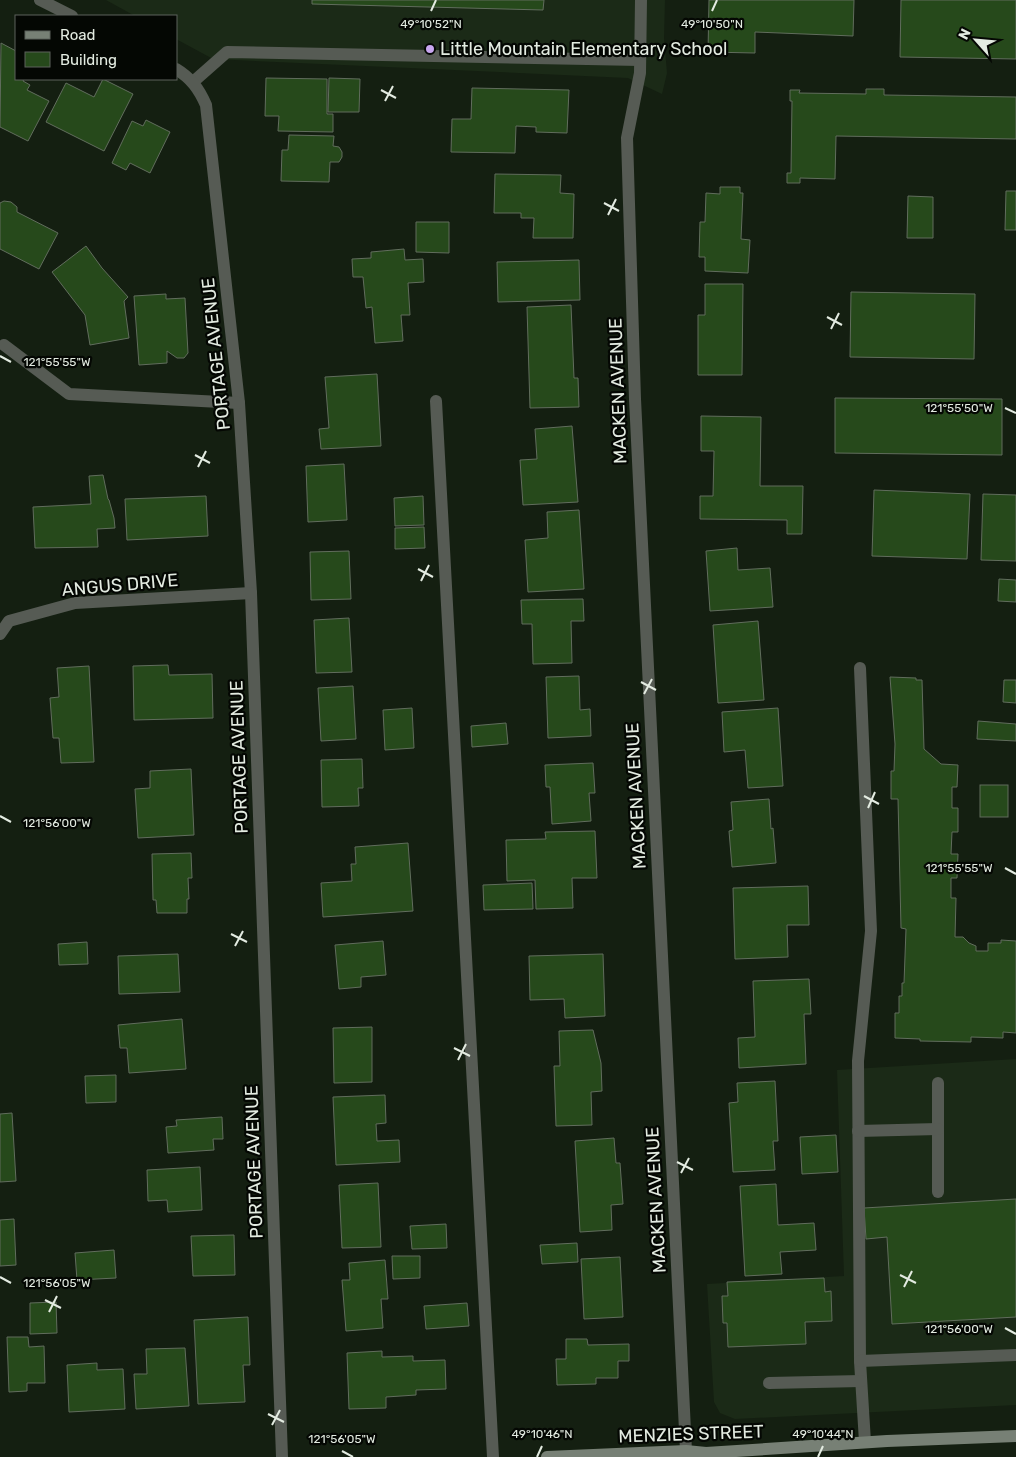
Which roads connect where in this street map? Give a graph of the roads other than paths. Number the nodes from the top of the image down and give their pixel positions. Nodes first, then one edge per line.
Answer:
1 (40, 0) edge
2 (641, 0) edge
3 (70, 15) edge
4 (640, 60) junction
5 (178, 71) edge
6 (193, 82) junction
7 (4, 344) dead end
8 (436, 401) dead end
9 (240, 403) junction
10 (251, 593) junction
11 (0, 634) edge
12 (860, 668) dead end
13 (938, 1083) dead end
14 (938, 1129) junction
15 (858, 1131) junction
16 (938, 1192) dead end
17 (1016, 1356) edge
18 (860, 1361) junction
19 (861, 1382) junction
20 (769, 1383) dead end
21 (1016, 1436) edge
22 (865, 1442) junction
23 (686, 1451) junction
24 (706, 1455) edge
25 (282, 1457) edge
26 (493, 1457) edge
27 (547, 1457) edge

1 - 3 street
2 - 4 street, MACKEN AVENUE
4 - 6 street
4 - 23 street, MACKEN AVENUE
5 - 6 street, PORTAGE AVENUE
6 - 9 street, PORTAGE AVENUE
7 - 9 street
8 - 26 street
9 - 10 street, PORTAGE AVENUE
10 - 11 street, ANGUS DRIVE
10 - 25 street, PORTAGE AVENUE
12 - 15 street
13 - 14 street
14 - 15 street
14 - 16 street
15 - 18 street
17 - 18 street
18 - 19 street
19 - 20 street
19 - 22 street
21 - 22 street, MENZIES STREET
22 - 24 street, MENZIES STREET
23 - 24 street, MENZIES STREET
23 - 27 street, MENZIES STREET

